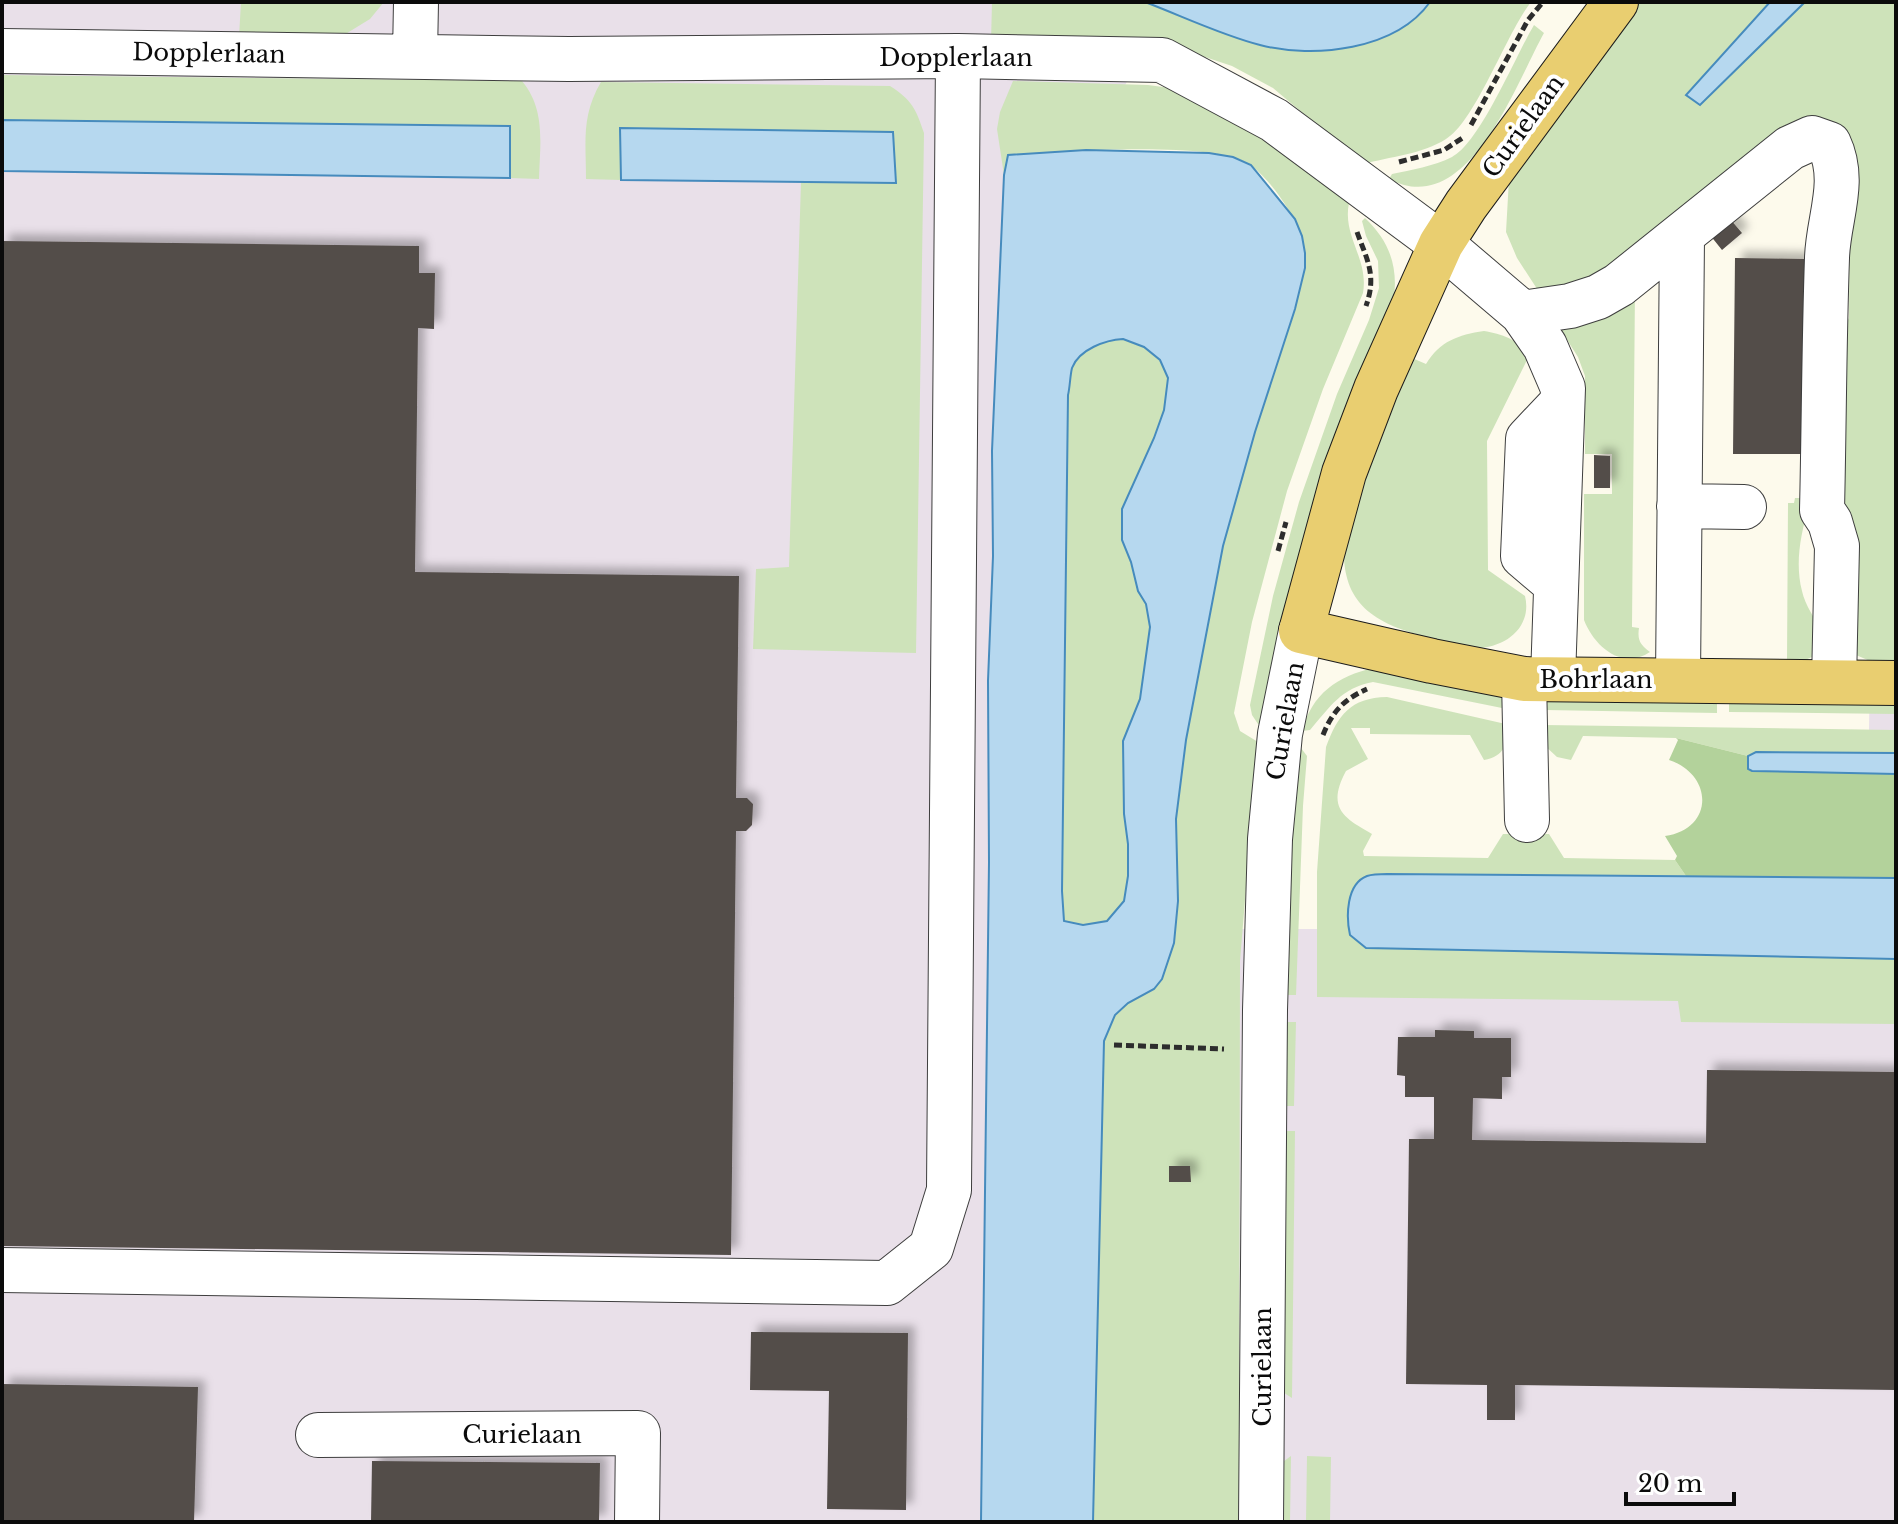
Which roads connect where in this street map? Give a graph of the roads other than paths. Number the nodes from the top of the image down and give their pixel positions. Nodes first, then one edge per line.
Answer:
1 (416, 2) edge
2 (1616, 2) edge
3 (2, 51) edge
4 (415, 55) junction
5 (958, 56) junction
6 (1682, 237) junction
7 (1441, 244) junction
8 (1522, 313) junction
9 (1679, 506) junction
10 (1744, 507) dead end
11 (1301, 631) junction
12 (1539, 678) junction
13 (1678, 679) junction
14 (1834, 682) junction
15 (1896, 683) edge
16 (1527, 820) dead end
17 (2, 1270) edge
18 (318, 1435) dead end
19 (637, 1522) edge
20 (1261, 1522) edge

1 - 4 street
2 - 7 main road, Curielaan
3 - 4 street, Dopplerlaan
4 - 5 street, Dopplerlaan
5 - 7 street, Dopplerlaan
5 - 17 street
6 - 8 street
6 - 9 street
6 - 14 street
7 - 8 street, Dopplerlaan
7 - 11 main road, Curielaan
8 - 12 street, Dopplerlaan
9 - 10 street
9 - 13 street
11 - 12 main road, Bohrlaan
11 - 20 street, Curielaan
12 - 13 main road, Bohrlaan
12 - 16 street
13 - 14 main road, Bohrlaan
14 - 15 main road, Bohrlaan
18 - 19 street, Curielaan

